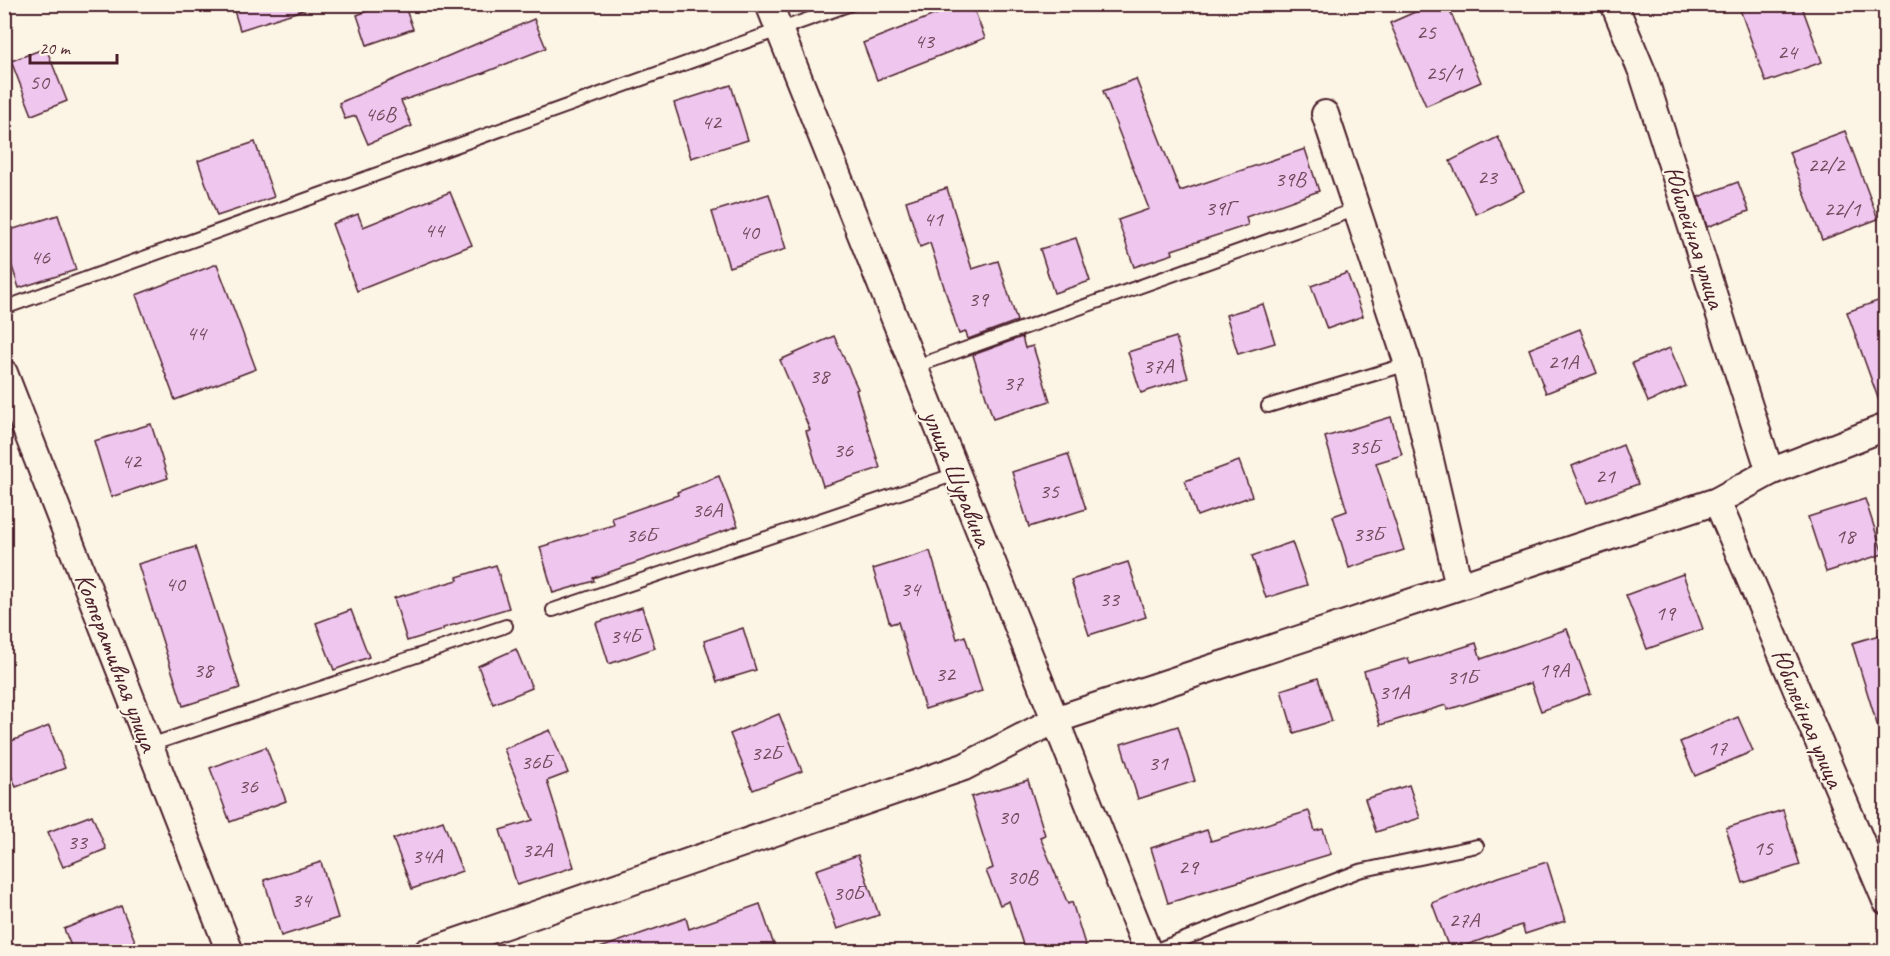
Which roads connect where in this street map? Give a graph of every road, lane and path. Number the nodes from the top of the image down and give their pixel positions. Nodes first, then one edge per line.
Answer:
1 (769, 4) edge
2 (851, 4) edge
3 (1614, 4) edge
4 (778, 30) junction
5 (1325, 114) dead end
6 (1357, 210) junction
7 (4, 308) edge
8 (1408, 364) junction
9 (914, 368) junction
10 (4, 373) edge
11 (1268, 406) dead end
12 (1886, 427) edge
13 (1770, 472) junction
14 (956, 474) junction
15 (1717, 501) junction
16 (1459, 586) junction
17 (554, 609) dead end
18 (506, 626) dead end
19 (1054, 720) junction
20 (150, 745) junction
21 (1477, 846) dead end
22 (1886, 901) edge
23 (230, 951) edge
24 (427, 951) edge
25 (1150, 951) edge

1 - 4 street, улица Шуравина
2 - 4 lane
3 - 13 street, Юбилейная улица
4 - 7 lane
4 - 9 street, улица Шуравина
5 - 6 street
6 - 8 street
6 - 9 lane
8 - 11 lane
8 - 16 street
9 - 14 street, улица Шуравина
10 - 20 street, Кооперативная улица
12 - 13 street
13 - 15 street
14 - 17 lane
14 - 19 street, улица Шуравина
15 - 16 street
15 - 22 street, Юбилейная улица
16 - 19 street
18 - 20 lane
19 - 24 street
19 - 25 street, улица Шуравина
20 - 23 street, Кооперативная улица
21 - 25 lane

